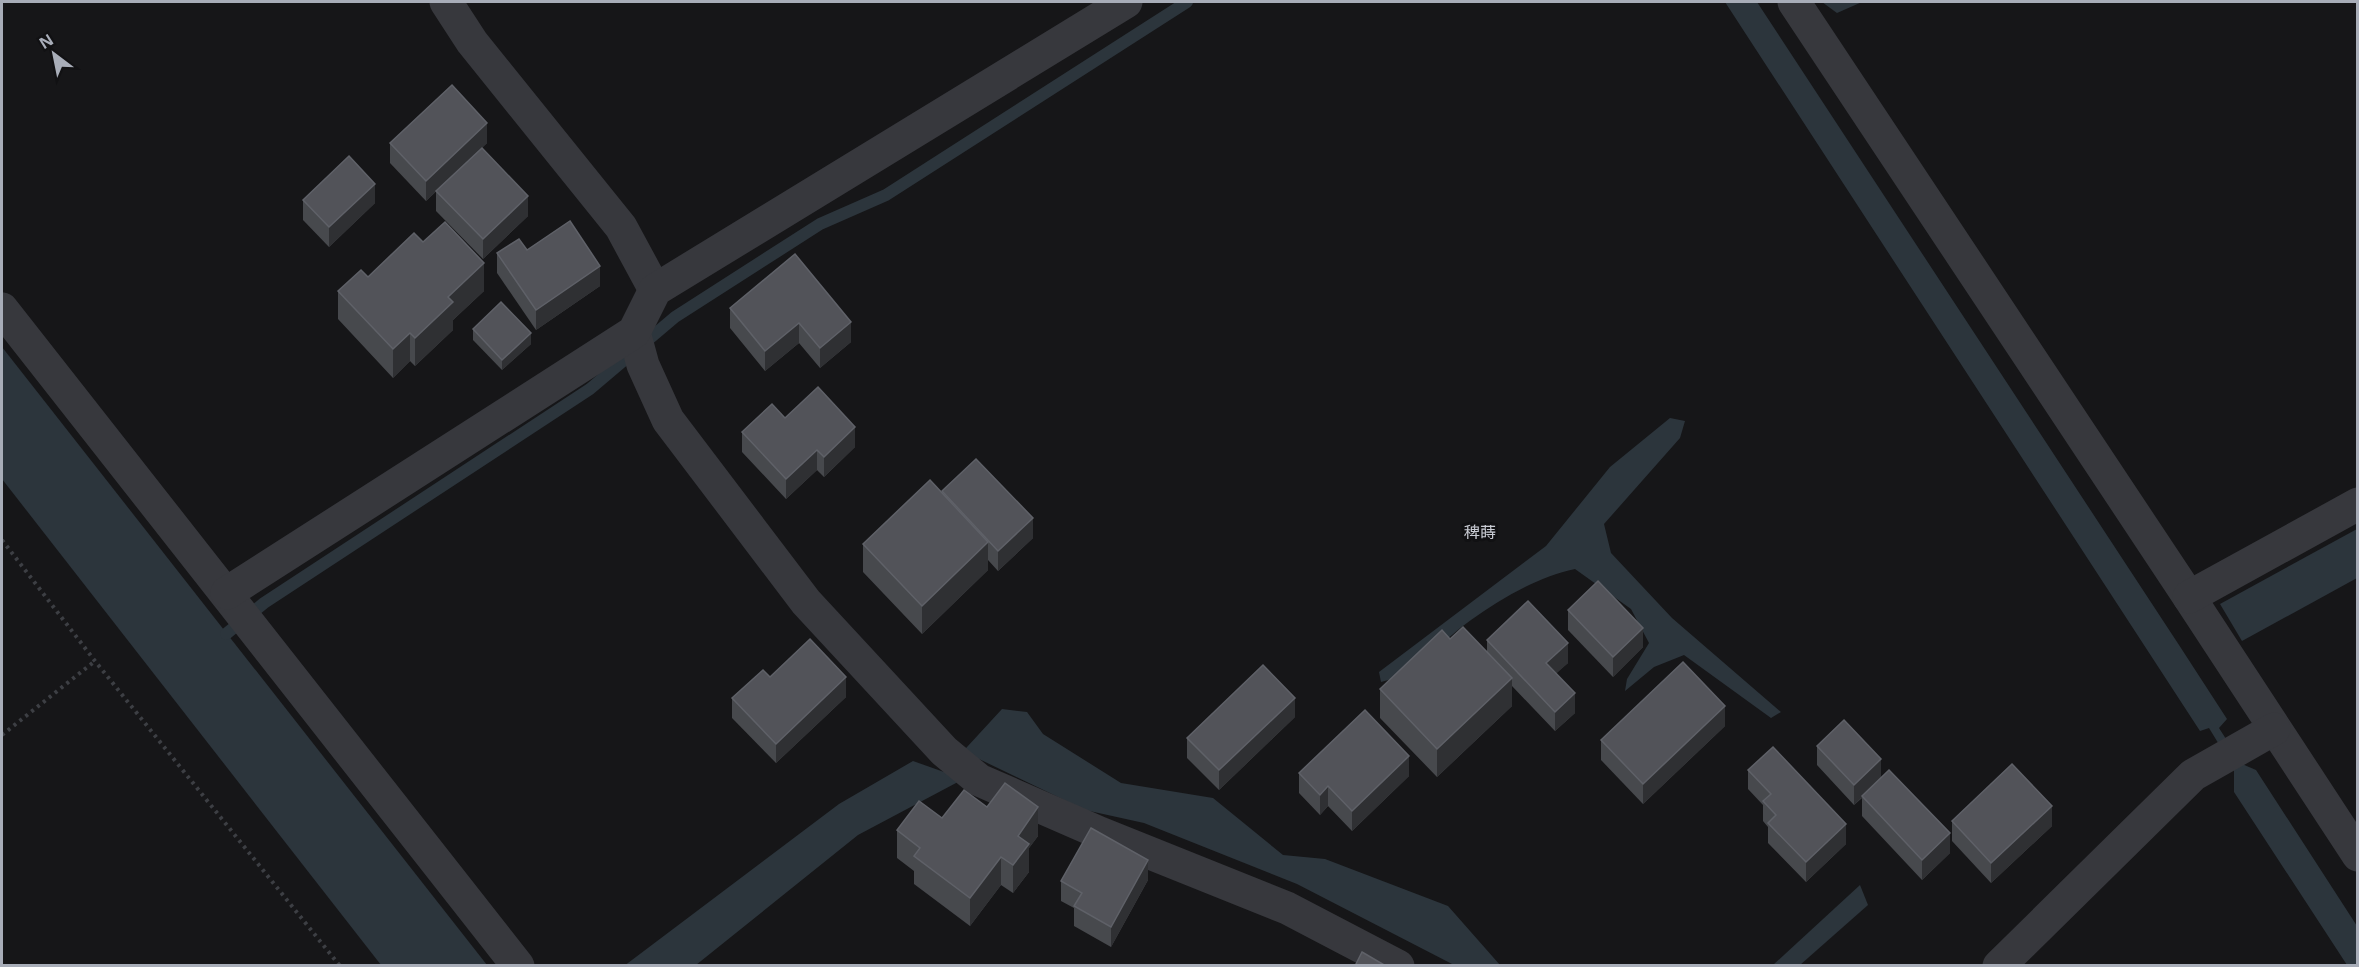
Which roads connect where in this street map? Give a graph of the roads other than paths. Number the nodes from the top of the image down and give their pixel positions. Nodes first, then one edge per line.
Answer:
1 (446, 2) edge
2 (1126, 2) edge
3 (1794, 2) edge
4 (655, 290) junction
5 (2, 309) edge
6 (634, 332) junction
7 (2358, 504) edge
8 (2189, 597) junction
9 (232, 600) junction
10 (2261, 736) junction
11 (2358, 855) edge
12 (518, 966) edge
13 (1398, 966) edge
14 (1999, 966) edge

1 - 4 street
2 - 4 street
3 - 8 street
4 - 6 street
5 - 9 street
6 - 9 street
6 - 13 street
7 - 8 street
8 - 10 street
9 - 12 street
10 - 11 street
10 - 14 street

